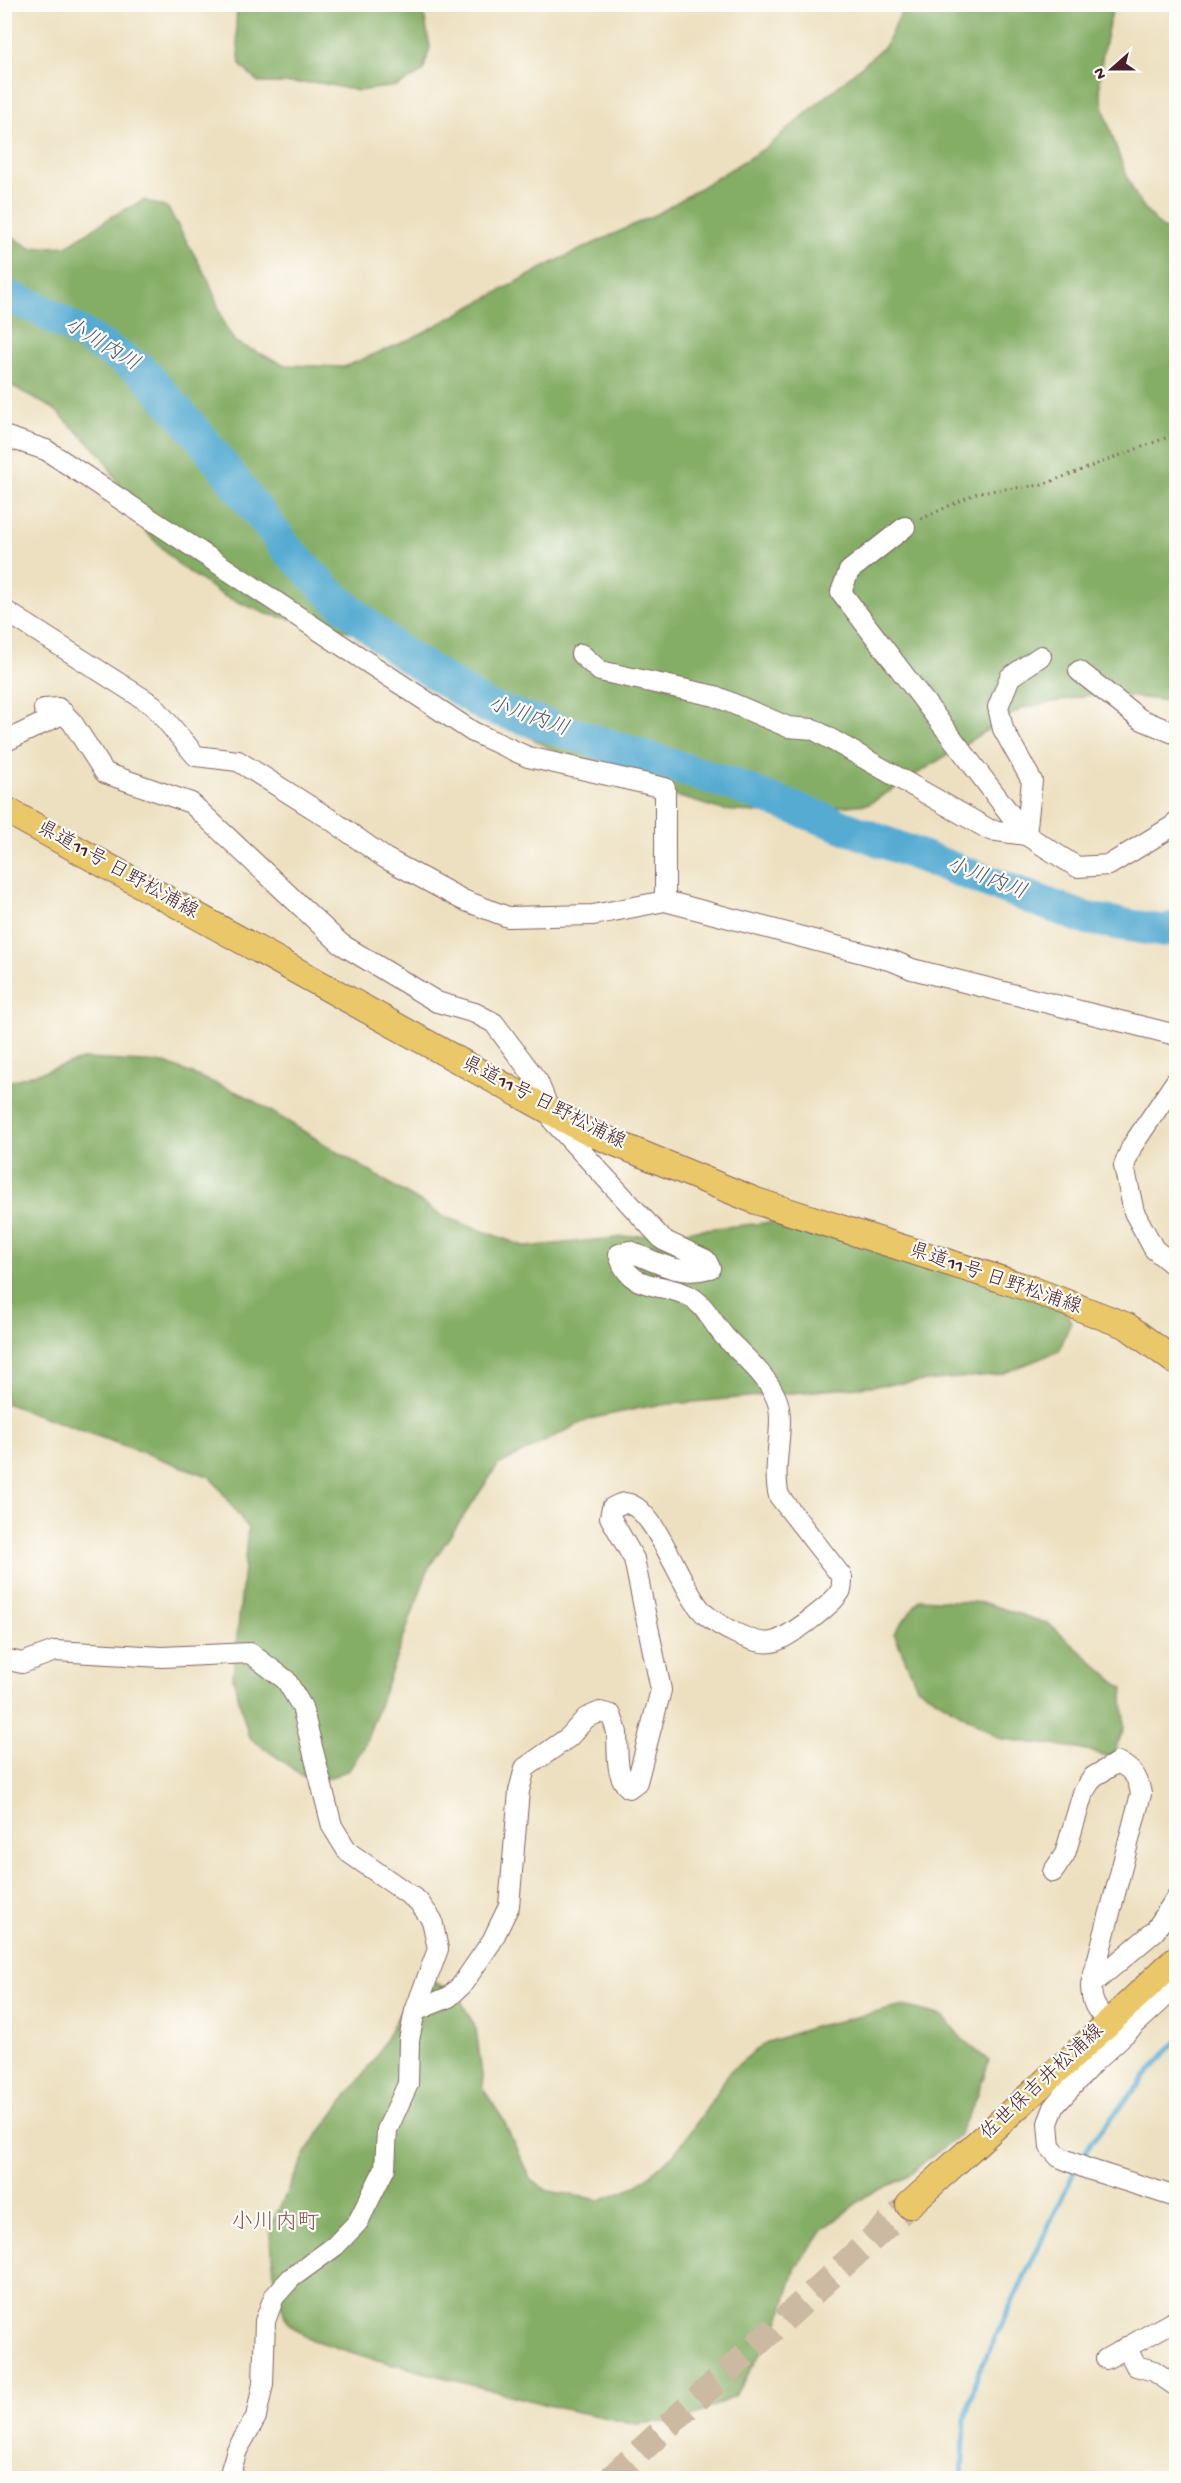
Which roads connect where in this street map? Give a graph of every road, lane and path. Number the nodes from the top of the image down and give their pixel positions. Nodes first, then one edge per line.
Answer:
1 (1176, 434) edge
2 (4, 436) edge
3 (905, 527) joint
4 (4, 610) edge
5 (581, 654) dead end
6 (1041, 656) dead end
7 (1079, 671) dead end
8 (44, 709) dead end
9 (64, 713) junction
10 (1176, 734) edge
11 (4, 742) edge
12 (4, 809) edge
13 (1176, 822) edge
14 (1026, 835) junction
15 (665, 901) junction
16 (1176, 1035) edge
17 (1176, 1081) edge
18 (548, 1110) junction
19 (1176, 1267) edge
20 (1176, 1362) edge
21 (4, 1659) edge
22 (1053, 1872) dead end
23 (1176, 1898) edge
24 (1176, 1959) edge
25 (1091, 1985) junction
26 (1176, 1987) edge
27 (415, 2011) junction
28 (1109, 2023) junction
29 (1176, 2197) edge
30 (909, 2205) tunnel mouth
31 (1176, 2320) edge
32 (1126, 2347) junction
33 (1106, 2359) dead end
34 (1176, 2386) edge
35 (235, 2478) edge

1 - 3 path
2 - 15 street
3 - 14 street
4 - 15 street
5 - 14 street
6 - 14 street
7 - 10 street
8 - 9 street
9 - 11 street
9 - 18 street
12 - 18 main road, 県道11号 日野松浦線
13 - 14 street
15 - 16 street
17 - 19 street
18 - 20 main road, 県道11号 日野松浦線
18 - 27 street
21 - 27 street
22 - 25 street
23 - 25 street
24 - 28 main road, 佐世保吉井松浦線
25 - 28 street
26 - 29 street
27 - 35 street
28 - 30 main road, 佐世保吉井松浦線
31 - 32 street
32 - 33 street
32 - 34 street

